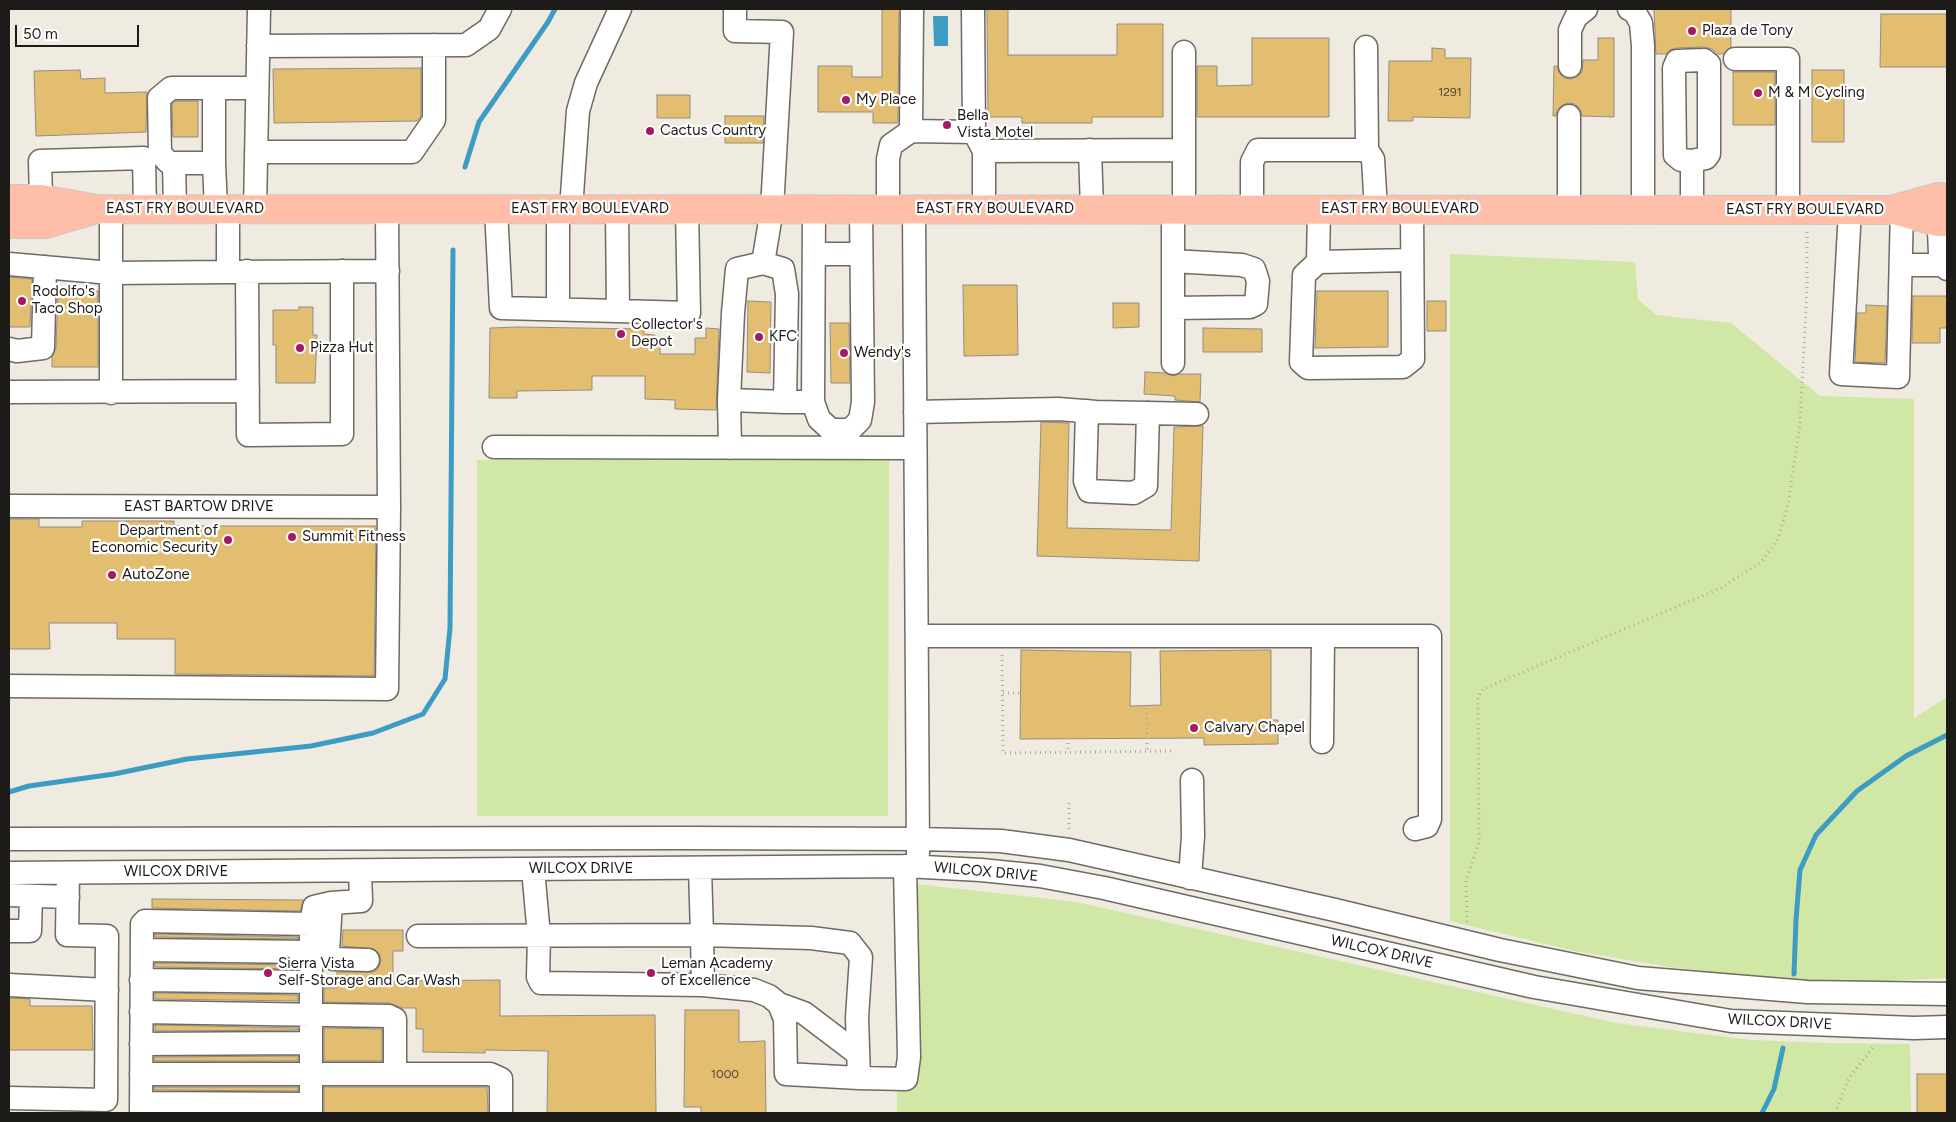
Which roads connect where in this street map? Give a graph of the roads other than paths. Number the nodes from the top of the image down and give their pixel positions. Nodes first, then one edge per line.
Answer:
1 (259, 9) edge
2 (500, 9) edge
3 (620, 9) edge
4 (735, 9) edge
5 (912, 9) edge
6 (974, 9) edge
7 (1586, 9) edge
8 (1629, 9) edge
9 (434, 45) junction
10 (258, 46) junction
11 (1366, 47) dead end
12 (1184, 52) dead end
13 (1735, 59) dead end
14 (1570, 66) dead end
15 (214, 88) junction
16 (257, 88) junction
17 (1569, 116) dead end
18 (912, 132) junction
19 (979, 141) junction
20 (1090, 150) junction
21 (1184, 150) junction
22 (1367, 150) junction
23 (256, 152) junction
24 (1692, 161) dead end
25 (174, 163) junction
26 (214, 163) junction
27 (9, 198) edge
28 (41, 199) junction
29 (104, 209) junction
30 (145, 209) junction
31 (175, 209) junction
32 (222, 209) junction
33 (255, 209) junction
34 (387, 209) junction
35 (496, 209) junction
36 (564, 209) junction
37 (617, 209) junction
38 (687, 209) junction
39 (772, 209) junction
40 (814, 209) junction
41 (861, 209) junction
42 (901, 209) junction
43 (984, 209) junction
44 (1092, 209) junction
45 (1179, 209) junction
46 (1252, 209) junction
47 (1319, 209) junction
48 (1376, 209) junction
49 (1412, 209) junction
50 (1899, 209) junction
51 (1569, 210) junction
52 (1642, 210) junction
53 (1692, 210) junction
54 (1798, 210) junction
55 (1850, 210) junction
56 (1943, 210) edge
57 (9, 224) edge
58 (814, 254) junction
59 (861, 254) junction
60 (1412, 260) junction
61 (1173, 261) junction
62 (1318, 262) junction
63 (763, 263) junction
64 (9, 264) edge
65 (1901, 264) junction
66 (45, 267) junction
67 (1945, 267) edge
68 (342, 271) junction
69 (388, 271) junction
70 (238, 272) junction
71 (112, 273) junction
72 (1173, 308) junction
73 (558, 309) junction
74 (618, 311) junction
75 (9, 349) edge
76 (1173, 363) dead end
77 (248, 391) junction
78 (9, 392) edge
79 (110, 393) junction
80 (729, 400) junction
81 (785, 402) junction
82 (813, 402) junction
83 (1087, 411) junction
84 (915, 412) junction
85 (1148, 413) junction
86 (1198, 414) dead end
87 (841, 439) junction
88 (494, 447) dead end
89 (730, 448) junction
90 (916, 448) junction
91 (9, 506) edge
92 (388, 507) junction
93 (917, 636) junction
94 (1323, 636) junction
95 (9, 686) edge
96 (1322, 742) dead end
97 (1192, 780) dead end
98 (1415, 829) dead end
99 (9, 839) edge
100 (918, 839) junction
101 (911, 867) junction
102 (700, 868) junction
103 (533, 869) junction
104 (360, 870) junction
105 (9, 873) edge
106 (68, 873) junction
107 (1190, 878) junction
108 (9, 894) edge
109 (31, 896) junction
110 (68, 897) junction
111 (331, 903) junction
112 (311, 924) junction
113 (9, 931) edge
114 (702, 935) junction
115 (418, 936) dead end
116 (539, 936) junction
117 (142, 950) junction
118 (311, 952) junction
119 (368, 960) dead end
120 (141, 980) junction
121 (311, 982) junction
122 (9, 985) edge
123 (703, 985) junction
124 (107, 990) junction
125 (1947, 994) edge
126 (779, 1004) junction
127 (141, 1012) junction
128 (311, 1014) junction
129 (1947, 1027) edge
130 (311, 1043) junction
131 (141, 1044) junction
132 (858, 1054) junction
133 (141, 1074) junction
134 (311, 1074) junction
135 (395, 1074) junction
136 (859, 1078) junction
137 (9, 1098) edge
138 (141, 1108) edge
139 (311, 1108) edge
140 (501, 1113) edge

1 - 10 street
2 - 9 street
3 - 36 street
4 - 39 street
5 - 18 street
6 - 19 street
7 - 14 street
8 - 52 street
9 - 10 street
9 - 23 street
10 - 16 street
11 - 22 street
12 - 21 street
13 - 54 street
15 - 16 street
15 - 25 street
15 - 26 street
16 - 23 street
17 - 51 street
18 - 19 street
18 - 42 street
19 - 20 street
19 - 43 street
20 - 21 street
20 - 44 street
21 - 45 street
22 - 46 street
22 - 48 street
23 - 33 street
24 - 53 street
25 - 26 street
25 - 31 street
26 - 32 street
27 - 28 main road, EAST FRY BOULEVARD
28 - 29 main road, EAST FRY BOULEVARD
28 - 30 street
29 - 30 main road, EAST FRY BOULEVARD
29 - 57 main road, EAST FRY BOULEVARD
29 - 71 street
30 - 31 main road, EAST FRY BOULEVARD
31 - 32 main road, EAST FRY BOULEVARD
32 - 33 main road, EAST FRY BOULEVARD
32 - 70 street
33 - 34 main road, EAST FRY BOULEVARD
34 - 35 main road, EAST FRY BOULEVARD
34 - 69 street
35 - 36 main road, EAST FRY BOULEVARD
35 - 73 street
36 - 37 main road, EAST FRY BOULEVARD
36 - 73 street
37 - 38 main road, EAST FRY BOULEVARD
37 - 74 street
38 - 39 main road, EAST FRY BOULEVARD
38 - 74 street
39 - 40 main road, EAST FRY BOULEVARD
39 - 63 street
40 - 41 main road, EAST FRY BOULEVARD
40 - 58 street
41 - 42 main road, EAST FRY BOULEVARD
41 - 59 street
42 - 43 main road, EAST FRY BOULEVARD
42 - 84 street
43 - 44 main road, EAST FRY BOULEVARD
44 - 45 main road, EAST FRY BOULEVARD
45 - 46 main road, EAST FRY BOULEVARD
45 - 61 street
46 - 47 main road, EAST FRY BOULEVARD
47 - 48 main road, EAST FRY BOULEVARD
47 - 62 street
48 - 49 main road, EAST FRY BOULEVARD
49 - 51 main road, EAST FRY BOULEVARD
49 - 60 street
50 - 55 main road, EAST FRY BOULEVARD
50 - 56 main road, EAST FRY BOULEVARD
50 - 65 street
51 - 52 main road, EAST FRY BOULEVARD
52 - 53 main road, EAST FRY BOULEVARD
53 - 54 main road, EAST FRY BOULEVARD
54 - 55 main road, EAST FRY BOULEVARD
55 - 65 street
56 - 67 street
58 - 59 street
58 - 82 street
59 - 87 street
60 - 62 street
60 - 62 street
61 - 72 street
61 - 72 street
63 - 80 street
63 - 81 street
64 - 66 street
65 - 67 street
66 - 71 street
66 - 75 street
68 - 69 street
68 - 70 street
68 - 77 street
69 - 92 street
70 - 71 street
70 - 77 street
71 - 79 street
72 - 76 street
73 - 74 street
77 - 79 street
78 - 79 street
80 - 81 street
80 - 89 street
81 - 82 street
82 - 87 street
83 - 84 street
83 - 85 street
83 - 85 street
84 - 90 street
85 - 86 street
87 - 89 street
87 - 90 street
88 - 89 street
90 - 93 street
91 - 92 street, EAST BARTOW DRIVE
92 - 95 street
93 - 94 street
93 - 100 street
94 - 96 street
94 - 98 street
97 - 107 street
99 - 100 street, WILCOX DRIVE
100 - 101 street
100 - 107 street, WILCOX DRIVE
101 - 102 street, WILCOX DRIVE
101 - 129 street, WILCOX DRIVE
101 - 136 street
102 - 103 street, WILCOX DRIVE
102 - 114 street
103 - 104 street, WILCOX DRIVE
103 - 116 street
104 - 106 street, WILCOX DRIVE
104 - 111 street
105 - 106 street, WILCOX DRIVE
106 - 110 street
107 - 125 street, WILCOX DRIVE
108 - 109 street
109 - 110 street
109 - 113 street
110 - 124 street
111 - 112 street
111 - 119 street
112 - 117 street
112 - 118 street
114 - 116 street
114 - 123 street
114 - 132 street
115 - 116 street
116 - 123 street
117 - 118 street
117 - 120 street
118 - 121 street
120 - 121 street
120 - 127 street
121 - 128 street
122 - 124 street
123 - 126 street
124 - 137 street
126 - 132 street
126 - 136 street
127 - 128 street
127 - 131 street
128 - 130 street
128 - 135 street
130 - 131 street
130 - 134 street
131 - 133 street
132 - 136 street
133 - 134 street
133 - 138 street
134 - 135 street
134 - 139 street
135 - 140 street
138 - 139 street

